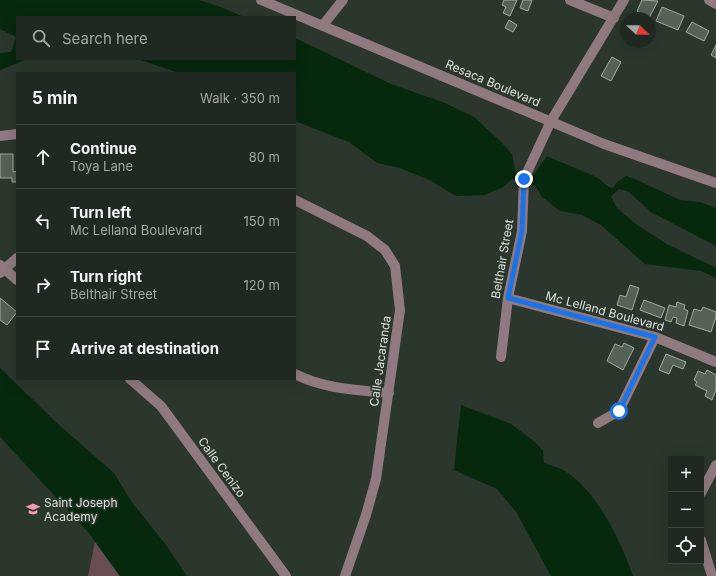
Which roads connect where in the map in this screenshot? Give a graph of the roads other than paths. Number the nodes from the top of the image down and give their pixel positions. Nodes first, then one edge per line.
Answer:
1 (261, 0) edge
2 (343, 0) edge
3 (570, 0) edge
4 (624, 0) edge
5 (709, 0) edge
6 (716, 4) edge
7 (614, 18) junction
8 (323, 25) junction
9 (551, 121) junction
10 (16, 134) edge
11 (0, 136) edge
12 (716, 183) edge
13 (296, 200) edge
14 (16, 259) edge
15 (1, 269) edge
16 (16, 279) edge
17 (508, 298) junction
18 (655, 337) junction
19 (501, 357) dead end
20 (716, 362) edge
21 (296, 375) edge
22 (131, 380) edge
23 (389, 393) junction
24 (598, 423) dead end
25 (716, 465) edge
26 (702, 492) edge
27 (704, 550) edge
28 (286, 576) edge
29 (344, 576) edge
30 (712, 576) edge

1 - 8 street, Resaca Boulevard
2 - 8 street
3 - 7 street
4 - 7 street, Belthair Street
5 - 6 street
7 - 9 street, Belthair Street
8 - 9 street, Resaca Boulevard
9 - 12 street, Resaca Boulevard
9 - 17 street, Belthair Street
10 - 11 street
13 - 23 street, Calle Jacaranda
14 - 15 street
15 - 16 street
17 - 18 street, Mc Lelland Boulevard
17 - 19 street, Belthair Street
18 - 20 street, Mc Lelland Boulevard
18 - 24 street
21 - 23 street
22 - 28 street, Calle Cenizo
23 - 29 street, Calle Jacaranda
25 - 26 street
27 - 30 street

